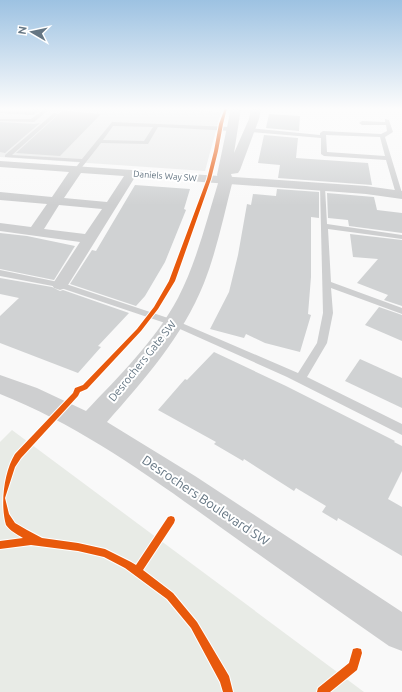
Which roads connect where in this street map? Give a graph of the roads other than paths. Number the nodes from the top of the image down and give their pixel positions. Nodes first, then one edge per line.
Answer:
1 (25, 140) edge
2 (148, 140) edge
3 (229, 140) edge
4 (246, 140) edge
5 (323, 140) edge
6 (383, 140) edge
7 (99, 141) joint
8 (388, 158) junction
9 (0, 164) edge
10 (80, 165) junction
11 (131, 174) junction
12 (226, 180) junction
13 (322, 187) junction
14 (400, 194) edge
15 (5, 197) edge
16 (56, 201) junction
17 (111, 206) junction
18 (0, 208) edge
19 (0, 226) edge
20 (324, 226) junction
21 (34, 231) junction
22 (402, 237) edge
23 (90, 239) junction
24 (0, 273) edge
25 (327, 284) junction
26 (60, 285) junction
27 (402, 311) edge
28 (174, 323) junction
29 (300, 379) junction
30 (0, 384) edge
31 (89, 425) junction
32 (402, 430) edge
33 (402, 633) edge

1 - 10 lane
2 - 7 lane
3 - 12 street, Desrochers Gate SW
4 - 12 street, Desrochers Gate SW
5 - 8 lane
6 - 8 lane
7 - 10 lane
8 - 14 lane
9 - 10 street, Daniels Way SW
10 - 11 street, Daniels Way SW
10 - 16 street
11 - 12 street, Daniels Way SW
11 - 17 street
12 - 13 street, Daniels Way SW
12 - 28 street, Desrochers Gate SW
13 - 14 street, Daniels Way SW
13 - 20 lane
15 - 16 street
15 - 18 street
16 - 17 street
16 - 21 street
17 - 23 street
19 - 21 street
20 - 22 lane
20 - 25 lane
21 - 23 street
23 - 26 street
24 - 26 lane
25 - 27 lane
25 - 29 lane
26 - 28 lane
28 - 29 lane
28 - 31 street, Desrochers Gate SW
29 - 32 lane
30 - 31 street, Desrochers Boulevard SW
31 - 33 street, Desrochers Boulevard SW

